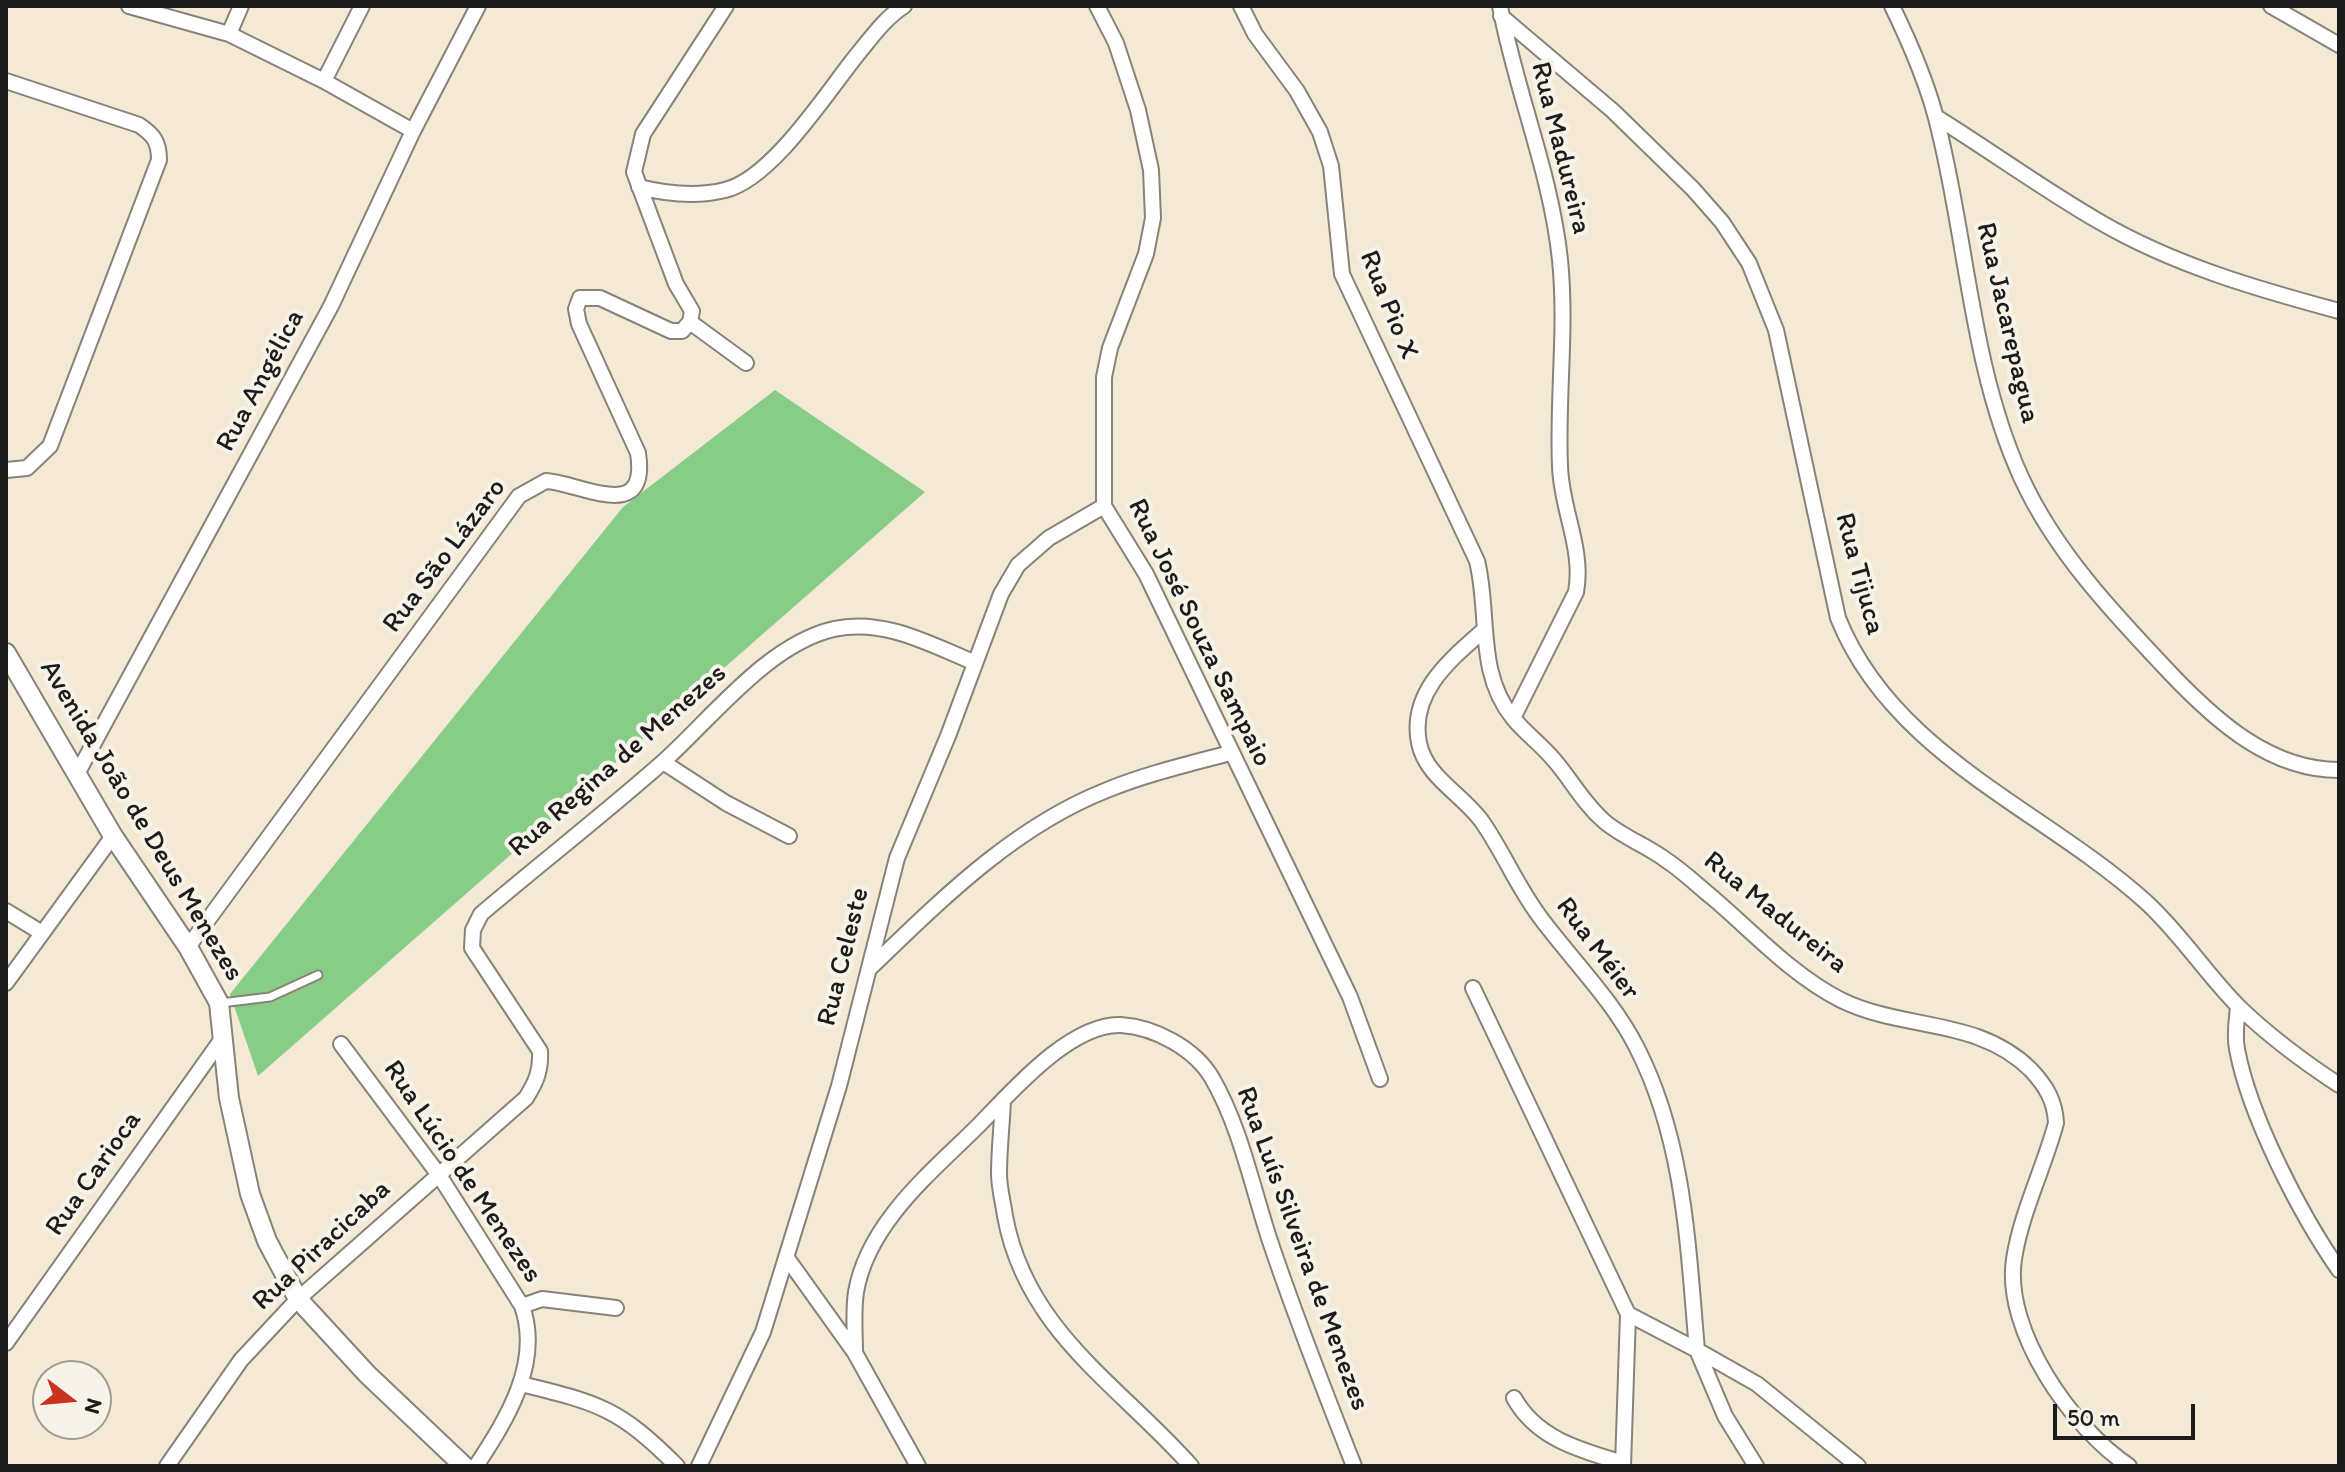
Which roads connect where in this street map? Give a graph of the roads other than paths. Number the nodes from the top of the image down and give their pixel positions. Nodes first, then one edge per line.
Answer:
1 (129, 6) edge
2 (241, 6) edge
3 (362, 6) edge
4 (478, 6) edge
5 (726, 6) edge
6 (904, 6) edge
7 (1097, 6) edge
8 (1241, 6) edge
9 (1892, 6) edge
10 (2271, 6) edge
11 (1500, 11) edge
12 (229, 34) junction
13 (2339, 45) edge
14 (6, 81) edge
15 (324, 81) junction
16 (1936, 117) junction
17 (413, 131) junction
18 (639, 187) junction
19 (2339, 311) edge
20 (690, 322) junction
21 (746, 363) dead end
22 (6, 470) edge
23 (1104, 506) junction
24 (1485, 629) junction
25 (6, 653) edge
26 (973, 662) junction
27 (1513, 718) junction
28 (1230, 753) junction
29 (663, 762) junction
30 (2339, 770) edge
31 (77, 774) junction
32 (113, 836) junction
33 (789, 836) dead end
34 (6, 911) edge
35 (42, 933) junction
36 (188, 947) junction
37 (869, 969) junction
38 (318, 975) dead end
39 (6, 983) edge
40 (1473, 988) dead end
41 (219, 1003) junction
42 (2238, 1006) junction
43 (224, 1036) junction
44 (341, 1044) dead end
45 (1380, 1079) dead end
46 (535, 1084) joint
47 (2339, 1085) edge
48 (1003, 1100) junction
49 (439, 1175) junction
50 (787, 1258) junction
51 (2339, 1270) edge
52 (298, 1299) junction
53 (522, 1306) junction
54 (616, 1308) dead end
55 (1628, 1314) junction
56 (6, 1343) edge
57 (1697, 1350) junction
58 (855, 1353) junction
59 (521, 1384) junction
60 (1514, 1398) dead end
61 (1623, 1465) edge
62 (167, 1466) edge
63 (464, 1466) edge
64 (476, 1466) edge
65 (677, 1466) edge
66 (699, 1466) edge
67 (918, 1466) edge
68 (1191, 1466) edge
69 (1354, 1466) edge
70 (1756, 1466) edge
71 (1858, 1466) edge
72 (2129, 1466) edge

1 - 12 street
2 - 12 street
3 - 15 street
4 - 17 street, Rua Angélica
5 - 18 street
6 - 18 street
7 - 23 street, Rua José Souza Sampaio
8 - 24 street, Rua Pio X
9 - 16 street, Rua Jacarepagua
10 - 13 street
11 - 27 street, Rua Madureira
11 - 42 street, Rua Tijuca
12 - 15 street
14 - 22 street
15 - 17 street
16 - 19 street
16 - 30 street, Rua Jacarepagua
17 - 31 street, Rua Angélica
18 - 20 street
20 - 21 street
20 - 36 street, Rua São Lázaro
23 - 26 street, Rua Celeste
23 - 28 street, Rua José Souza Sampaio
24 - 27 street, Rua Madureira
24 - 57 street, Rua Méier
25 - 31 street, Avenida João de Deus Menezes
26 - 29 street, Rua Regina de Menezes
26 - 37 street, Rua Celeste
27 - 72 street, Rua Madureira
28 - 37 street
28 - 45 street, Rua José Souza Sampaio
29 - 33 street
29 - 46 street, Rua Regina de Menezes
31 - 32 street, Avenida João de Deus Menezes
32 - 35 street
32 - 36 street, Avenida João de Deus Menezes
34 - 35 street
35 - 39 street
36 - 41 street, Avenida João de Deus Menezes
37 - 50 street, Rua Celeste
38 - 41 lane
40 - 55 street
41 - 43 street, Avenida João de Deus Menezes
42 - 47 street, Rua Tijuca
42 - 51 street
43 - 52 street, Avenida João de Deus Menezes
43 - 56 street, Rua Carioca
44 - 49 street, Rua Lúcio de Menezes
46 - 49 street, Rua Piracicaba
48 - 58 street, Rua Luís Silveira de Menezes
48 - 68 street
48 - 69 street, Rua Luís Silveira de Menezes
49 - 52 street, Rua Piracicaba
49 - 53 street, Rua Lúcio de Menezes
50 - 58 street
50 - 66 street, Rua Celeste
52 - 62 street, Rua Piracicaba
52 - 63 street, Avenida João de Deus Menezes
53 - 54 street
53 - 59 street, Rua Lúcio de Menezes
55 - 57 street
55 - 61 street
57 - 70 street, Rua Méier
57 - 71 street
58 - 67 street
59 - 64 street, Rua Lúcio de Menezes
59 - 65 street
60 - 61 street

